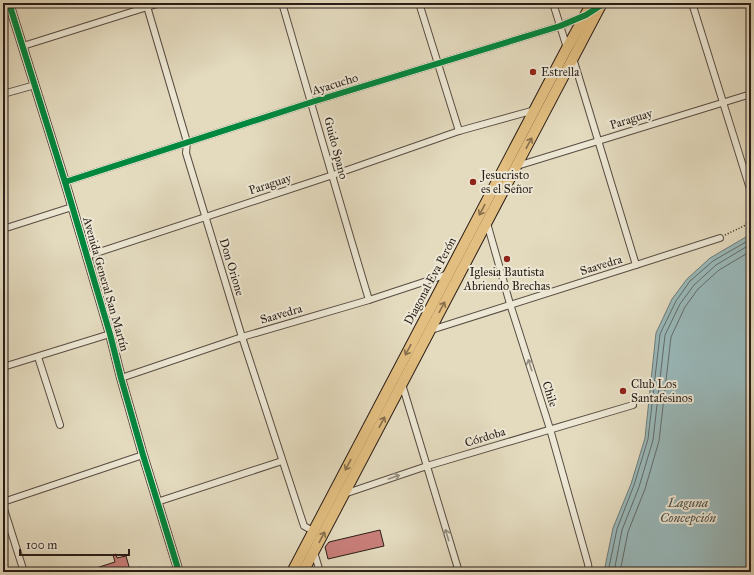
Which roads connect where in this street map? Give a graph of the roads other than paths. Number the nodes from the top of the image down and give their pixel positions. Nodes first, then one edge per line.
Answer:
1 (10, 3) edge
2 (160, 3) edge
3 (282, 3) edge
4 (419, 3) edge
5 (553, 3) edge
6 (692, 3) edge
7 (601, 4) edge
8 (146, 5) edge
9 (586, 15) junction
10 (560, 26) junction
11 (23, 46) junction
12 (567, 48) junction
13 (573, 58) junction
14 (437, 64) junction
15 (35, 85) junction
16 (3, 94) edge
17 (751, 94) edge
18 (312, 102) junction
19 (723, 102) junction
20 (535, 110) junction
21 (459, 131) junction
22 (598, 141) junction
23 (187, 142) junction
24 (517, 166) junction
25 (333, 174) junction
26 (65, 182) junction
27 (751, 192) edge
28 (72, 207) junction
29 (205, 217) junction
30 (487, 223) junction
31 (3, 229) edge
32 (720, 238) road end
33 (87, 256) junction
34 (636, 265) junction
35 (448, 274) junction
36 (369, 300) junction
37 (510, 304) junction
38 (431, 330) junction
39 (110, 334) junction
40 (242, 337) junction
41 (38, 357) junction
42 (3, 367) edge
43 (120, 378) junction
44 (402, 384) junction
45 (633, 405) dead end
46 (60, 424) dead end
47 (550, 429) junction
48 (143, 455) junction
49 (282, 461) junction
50 (427, 466) junction
51 (344, 494) junction
52 (3, 502) edge
53 (158, 502) junction
54 (3, 506) edge
55 (313, 531) junction
56 (314, 552) junction
57 (24, 572) edge
58 (179, 572) edge
59 (292, 572) edge
60 (303, 572) edge
61 (320, 572) edge
62 (458, 572) edge
63 (589, 572) edge

1 - 11 street, Avenida General San Martín
2 - 8 street
3 - 18 street, Guido Spano
4 - 14 street
5 - 10 street
6 - 19 street
7 - 9 main road, Diagonal Eva Perón
7 - 13 main road, Diagonal Eva Perón
8 - 11 street
8 - 23 street, Don Orione
9 - 10 street, Ayacucho
9 - 12 main road, Diagonal Eva Perón
10 - 12 street
10 - 14 street, Ayacucho
11 - 15 street, Avenida General San Martín
12 - 20 main road, Diagonal Eva Perón
13 - 22 street
24 -> 13 main road, Diagonal Eva Perón
14 - 18 street, Ayacucho
14 - 21 street
15 - 16 street
15 - 26 street, Avenida General San Martín
17 - 19 street, Paraguay
18 - 23 street, Ayacucho
18 - 25 street, Guido Spano
19 - 22 street, Paraguay
19 - 27 street
20 - 21 street, Paraguay
20 -> 35 main road, Diagonal Eva Perón
21 - 25 street, Paraguay
22 - 24 street, Paraguay
22 - 34 street
23 - 26 street, Ayacucho
23 - 29 street, Don Orione
24 - 30 main road, Diagonal Eva Perón
25 - 29 street, Paraguay
25 - 36 street, Guido Spano
26 - 28 street, Avenida General San Martín
28 - 31 street
28 - 33 street, Avenida General San Martín
29 - 33 street, Paraguay
29 - 40 street, Don Orione
30 - 37 street, Chile
38 -> 30 main road, Diagonal Eva Perón
32 - 34 street, Saavedra
33 - 39 street, Avenida General San Martín
34 - 37 street, Saavedra
35 - 36 street, Saavedra
35 -> 55 main road, Diagonal Eva Perón
36 - 40 street, Saavedra
37 - 38 street, Saavedra
47 -> 37 street, Chile
38 - 44 main road, Diagonal Eva Perón
39 - 41 street
39 - 43 street, Avenida General San Martín
40 - 43 street, Saavedra
40 - 49 street, Don Orione
41 - 42 street
41 - 46 street
43 - 48 street, Avenida General San Martín
44 - 50 street
51 -> 44 main road, Diagonal Eva Perón
45 - 47 street, Córdoba
47 - 50 street, Córdoba
47 - 63 street, Chile
48 - 52 street
48 - 53 street, Avenida General San Martín
49 - 53 street
49 - 55 street, Don Orione
51 -> 50 street, Córdoba
62 -> 50 street
56 -> 51 main road, Diagonal Eva Perón
53 - 58 street, Avenida General San Martín
54 - 57 street
55 - 59 main road, Diagonal Eva Perón
56 - 60 main road, Diagonal Eva Perón
56 - 61 street

